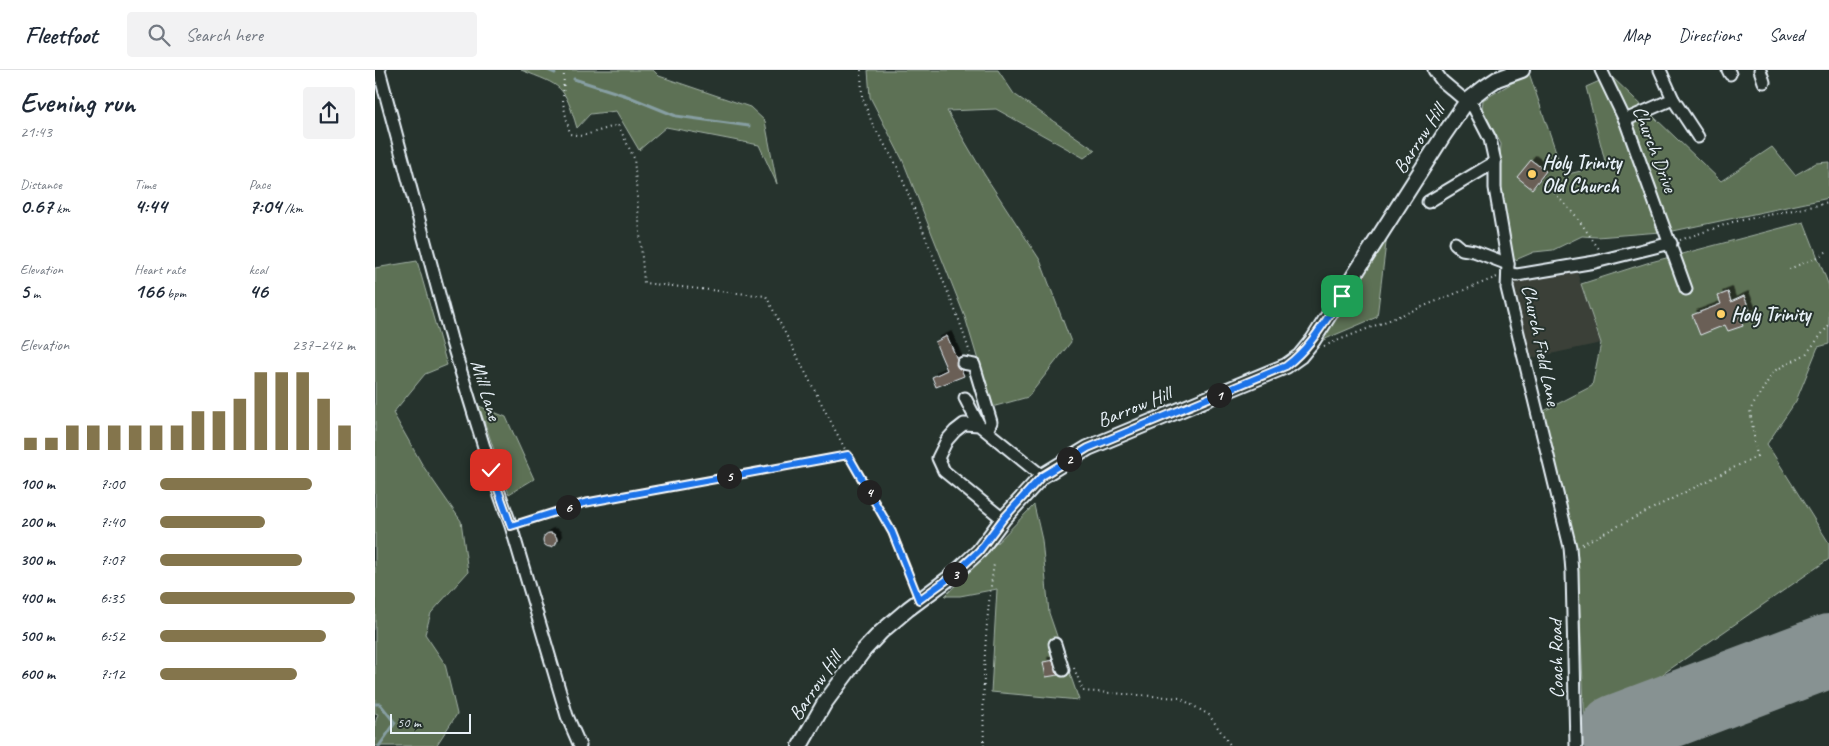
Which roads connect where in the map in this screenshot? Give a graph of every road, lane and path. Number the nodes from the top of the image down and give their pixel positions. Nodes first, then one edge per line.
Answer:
1 (379, 70) edge
2 (564, 70) edge
3 (861, 70) edge
4 (1434, 70) edge
5 (1521, 70) edge
6 (1601, 70) edge
7 (1660, 70) edge
8 (1760, 70) edge
9 (1764, 82) dead end
10 (1673, 99) junction
11 (1467, 101) junction
12 (1625, 120) junction
13 (1698, 137) dead end
14 (1495, 162) junction
15 (1543, 182) dead end
16 (1428, 202) dead end
17 (1829, 203) edge
18 (1455, 243) dead end
19 (1671, 243) junction
20 (1829, 250) edge
21 (1605, 260) junction
22 (1508, 268) junction
23 (1789, 269) dead end
24 (1686, 288) dead end
25 (1829, 325) edge
26 (1334, 342) dead end
27 (969, 364) joint
28 (965, 398) dead end
29 (983, 428) junction
30 (848, 455) junction
31 (1042, 476) junction
32 (1003, 519) junction
33 (511, 526) junction
34 (1570, 547) junction
35 (994, 564) dead end
36 (1572, 572) joint
37 (919, 600) junction
38 (1055, 644) dead end
39 (1068, 668) joint
40 (580, 746) edge
41 (800, 746) edge
42 (984, 746) edge
43 (1231, 746) edge
44 (1576, 746) edge

1 - 33 street, Mill Lane
2 - 30 path
3 - 27 path
4 - 11 street, Church Field Lane
5 - 11 main road, Barrow Hill
6 - 12 street, Church Drive
7 - 10 street
8 - 9 street
10 - 12 street
10 - 13 street
11 - 14 street, Church Field Lane
11 - 31 main road, Barrow Hill
12 - 19 street, Church Drive
14 - 16 street
14 - 22 street, Church Field Lane
15 - 21 path
17 - 19 path
18 - 22 street
19 - 21 street
19 - 24 street, Church Drive
20 - 23 path
21 - 22 street
22 - 26 path
22 - 34 street, Church Field Lane
25 - 34 path
27 - 29 street
28 - 29 street
29 - 31 street
29 - 32 street
30 - 33 path
30 - 37 path
31 - 32 main road, Barrow Hill
32 - 37 main road, Barrow Hill
33 - 40 street, Mill Lane
34 - 36 street, Church Field Lane
35 - 42 path
36 - 44 street, Coach Road
37 - 41 main road, Barrow Hill
38 - 39 street
39 - 43 path

